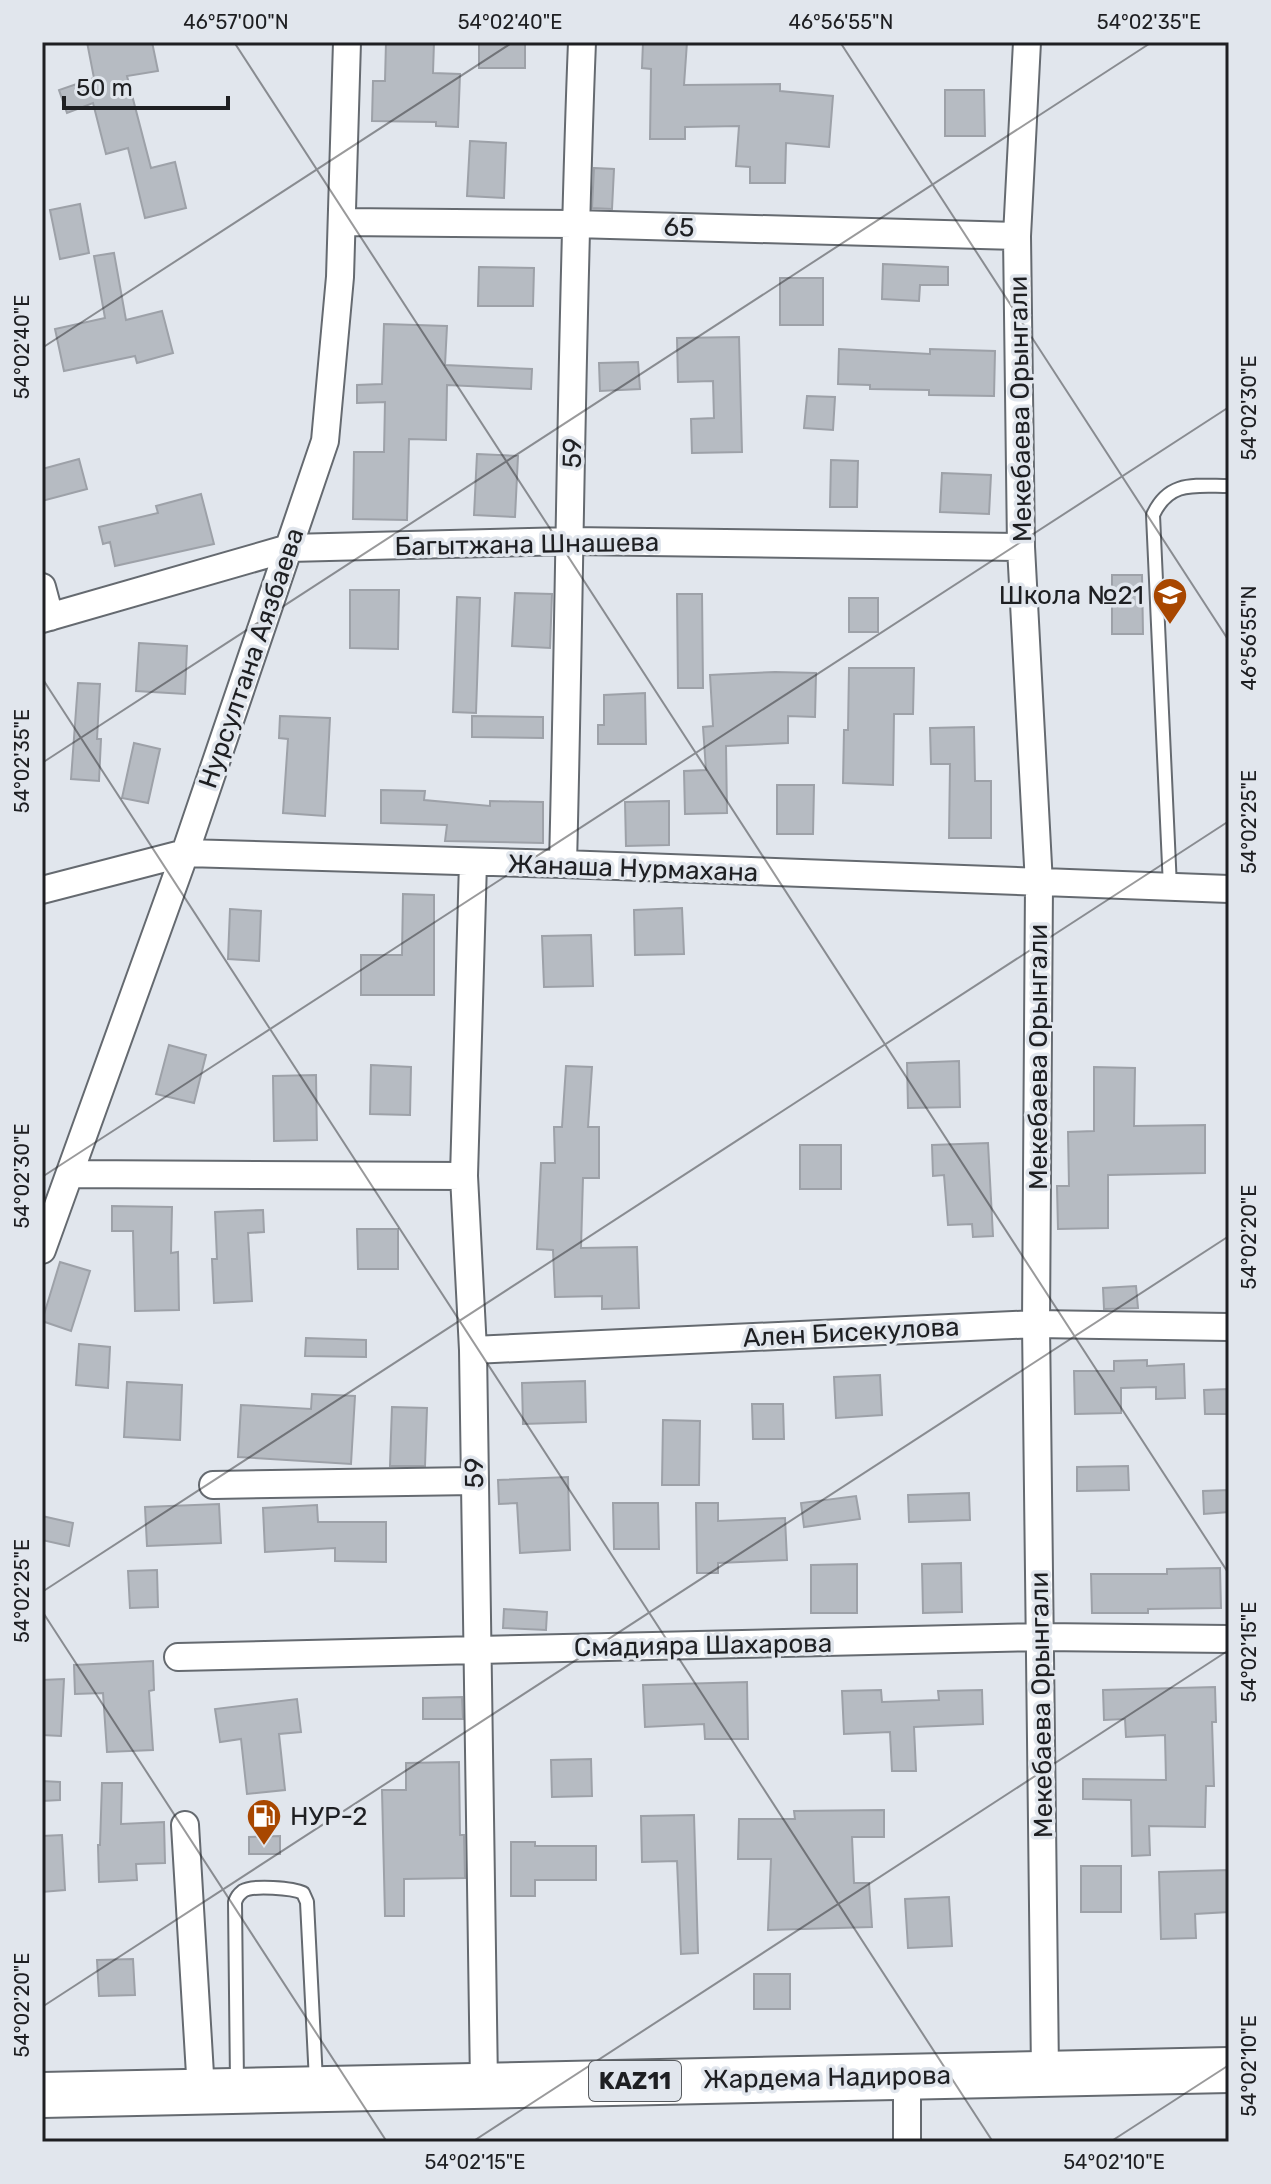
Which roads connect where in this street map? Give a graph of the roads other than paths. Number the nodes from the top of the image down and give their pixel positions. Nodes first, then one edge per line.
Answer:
1 (347, 42) edge
2 (582, 42) edge
3 (1027, 42) edge
4 (342, 222) junction
5 (574, 224) junction
6 (1017, 236) junction
7 (1229, 486) edge
8 (571, 541) junction
9 (1021, 547) junction
10 (289, 548) junction
11 (42, 587) edge
12 (46, 618) edge
13 (185, 853) junction
14 (473, 862) junction
15 (563, 864) junction
16 (1039, 884) junction
17 (1170, 887) junction
18 (1229, 889) edge
19 (42, 890) edge
20 (464, 1176) junction
21 (58, 1188) edge
22 (42, 1250) edge
23 (1036, 1324) junction
24 (1229, 1327) edge
25 (473, 1350) junction
26 (474, 1481) junction
27 (213, 1485) dead end
28 (1041, 1637) junction
29 (1229, 1639) edge
30 (476, 1651) junction
31 (178, 1657) dead end
32 (185, 1825) dead end
33 (1229, 2070) edge
34 (1045, 2072) junction
35 (907, 2076) junction
36 (484, 2084) junction
37 (316, 2088) junction
38 (219, 2091) junction
39 (42, 2095) edge
40 (907, 2142) edge

1 - 4 street, Нурсултана Аязбаева
2 - 5 street, 59
3 - 6 street, Мекебаева Орынгали
4 - 5 street, 65
4 - 10 street, Нурсултана Аязбаева
5 - 6 street, 65
5 - 8 street, 59
6 - 9 street, Мекебаева Орынгали
7 - 17 lane
8 - 9 street, Багытжана Шнашева
8 - 10 street, Багытжана Шнашева
8 - 15 street, 59
9 - 16 street, Мекебаева Орынгали
10 - 12 street, Багытжана Шнашева
10 - 13 street, Нурсултана Аязбаева
11 - 12 street
13 - 14 street, Жанаша Нурмахана
13 - 19 street, Жанаша Нурмахана
13 - 21 street, Нурсултана Аязбаева
14 - 15 street, Жанаша Нурмахана
14 - 20 street, 59
15 - 16 street, Жанаша Нурмахана
16 - 17 street, Жанаша Нурмахана
16 - 23 street, Мекебаева Орынгали
17 - 18 street, Жанаша Нурмахана
20 - 21 street
20 - 25 street, 59
21 - 22 street, Нурсултана Аязбаева
23 - 24 street, Ален Бисекулова
23 - 25 street, Ален Бисекулова
23 - 28 street, Мекебаева Орынгали
25 - 26 street, 59
26 - 27 street
26 - 30 street, 59
28 - 29 street, Смадияра Шахарова
28 - 30 street, Смадияра Шахарова
28 - 34 street, Мекебаева Орынгали
30 - 31 street, Смадияра Шахарова
30 - 36 street, 59
32 - 38 street
33 - 34 highway, Жардема Надирова / KAZ11
34 - 35 highway, Жардема Надирова / KAZ11
35 - 36 highway, Жардема Надирова / KAZ11
35 - 40 street
36 - 37 highway, Жардема Надирова / KAZ11
37 - 38 highway, Жардема Надирова / KAZ11
37 - 38 lane
38 - 39 highway, Жардема Надирова / KAZ11

